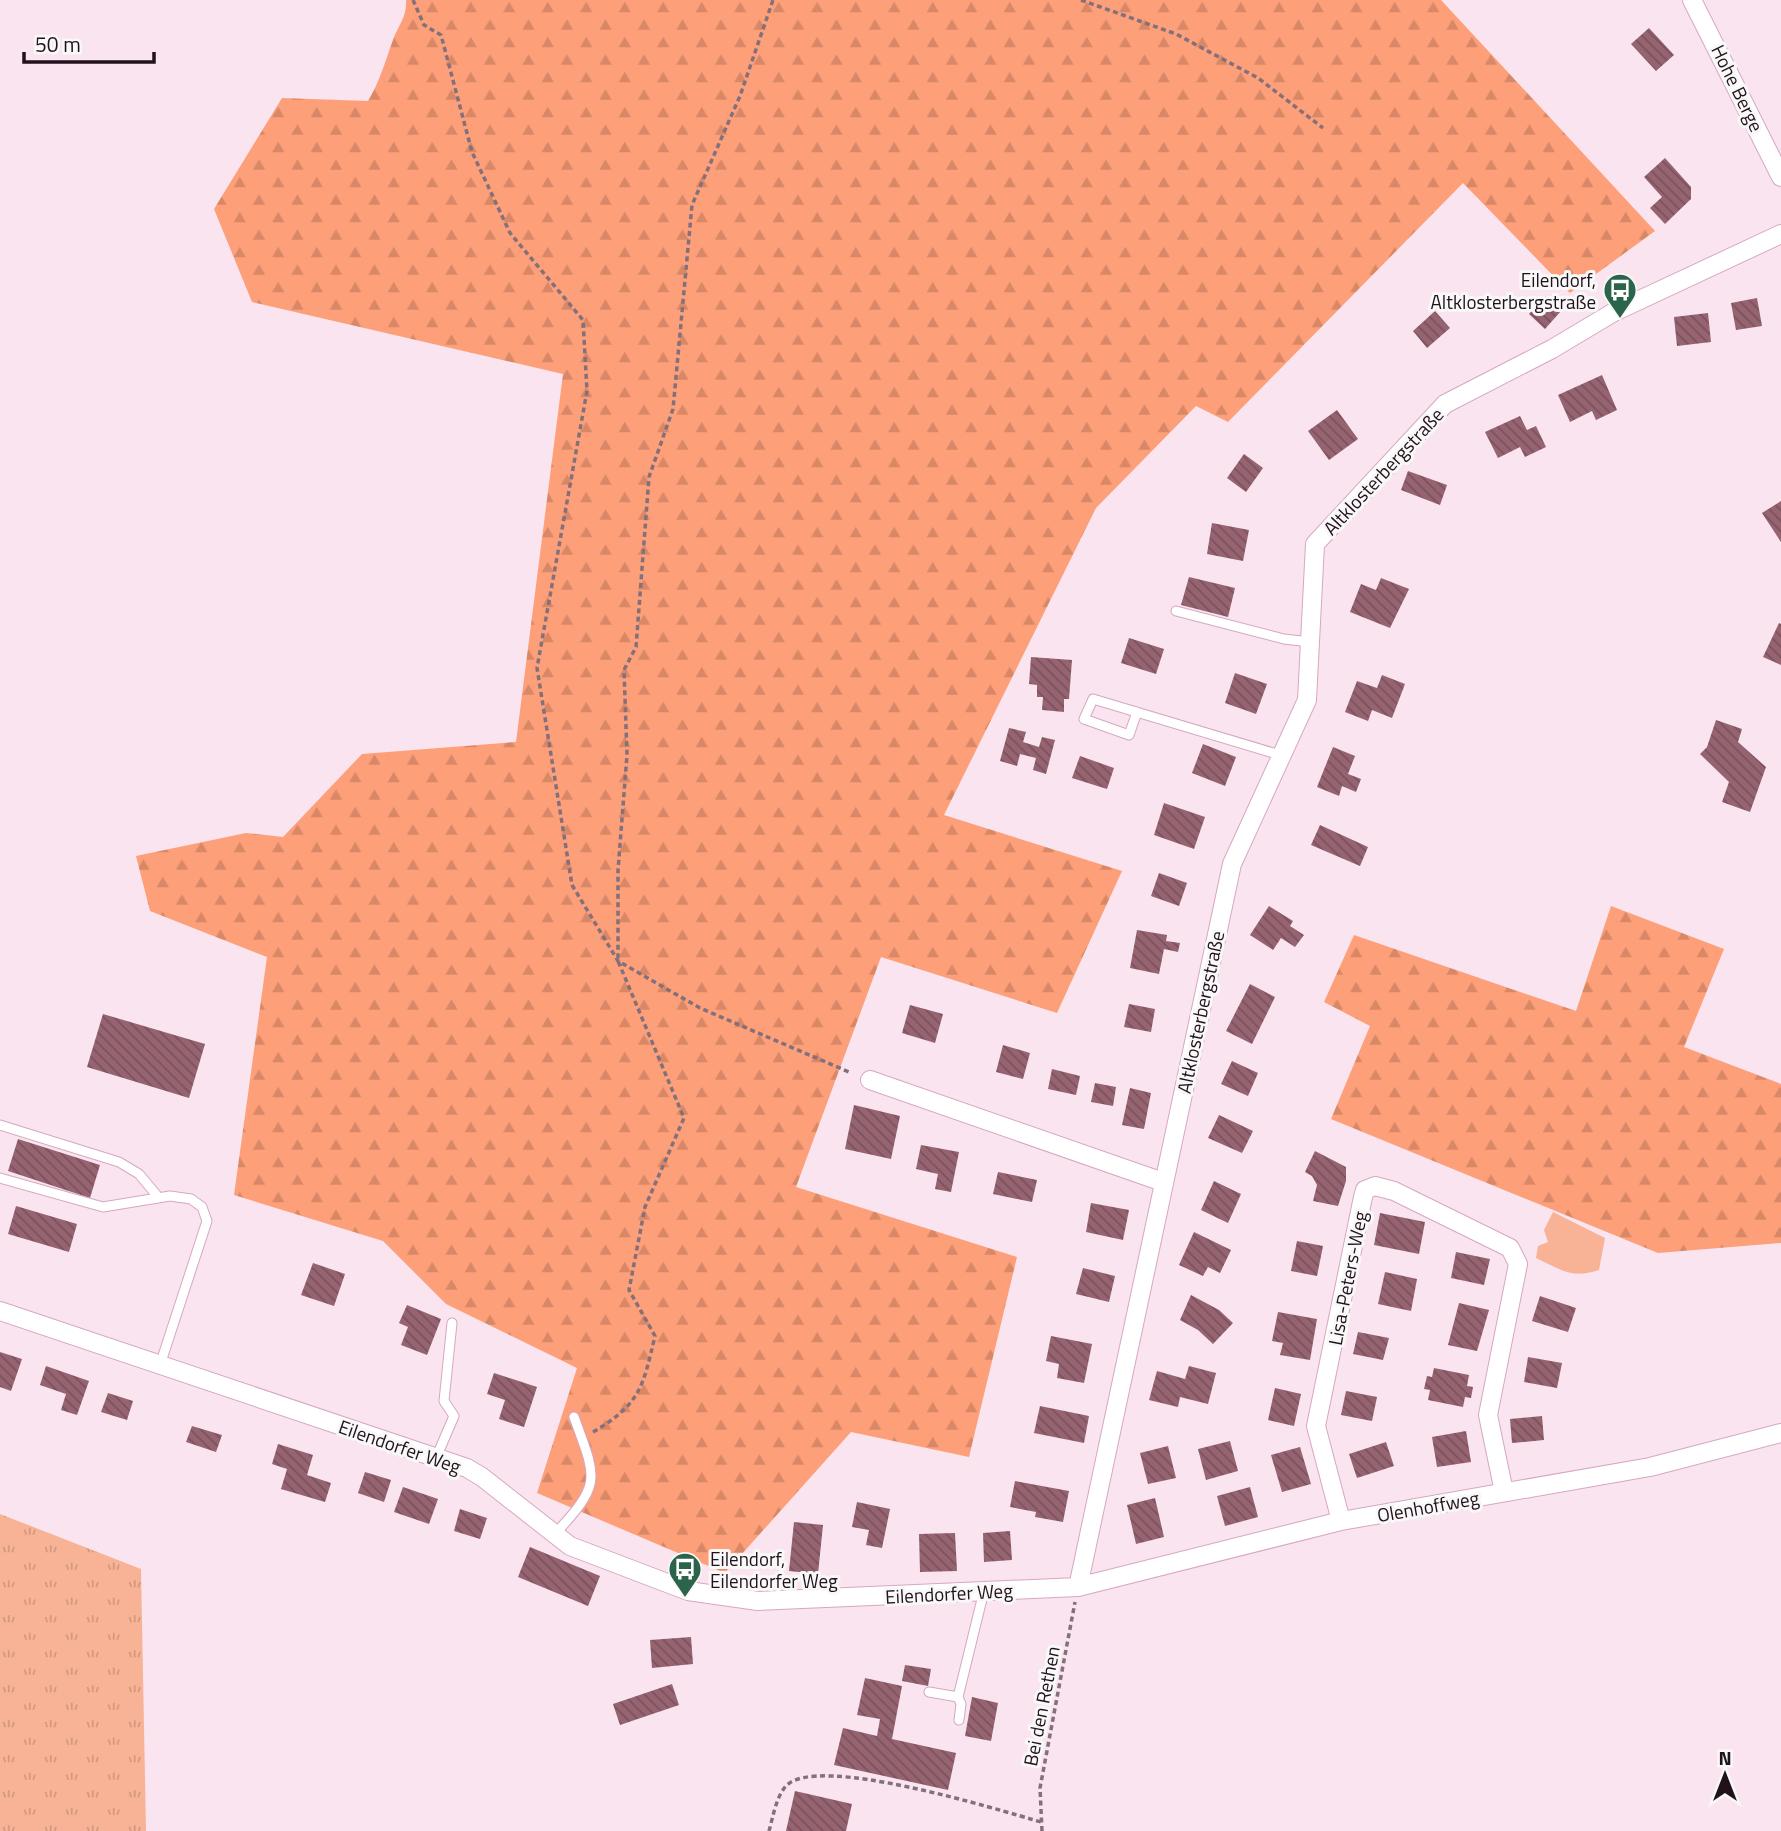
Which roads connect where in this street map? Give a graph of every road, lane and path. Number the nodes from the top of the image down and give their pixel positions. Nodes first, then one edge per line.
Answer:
1 (413, 0) edge
2 (773, 0) edge
3 (1081, 0) edge
4 (1692, 0) edge
5 (1323, 128) dead end
6 (1781, 177) edge
7 (1781, 234) edge
8 (1176, 611) dead end
9 (1310, 642) junction
10 (1137, 712) junction
11 (1280, 755) junction
12 (618, 961) junction
13 (849, 1072) dead end
14 (870, 1080) dead end
15 (0, 1125) edge
16 (0, 1178) edge
17 (1163, 1182) junction
18 (159, 1198) junction
19 (0, 1311) edge
20 (452, 1324) dead end
21 (160, 1365) junction
22 (574, 1417) dead end
23 (1781, 1433) edge
24 (582, 1438) junction
25 (436, 1458) junction
26 (1504, 1492) junction
27 (1341, 1521) junction
28 (555, 1534) junction
29 (1078, 1587) junction
30 (984, 1591) junction
31 (929, 1692) dead end
32 (958, 1697) junction
33 (959, 1720) dead end
34 (1041, 1822) junction
35 (769, 1831) edge
36 (1042, 1831) edge

1 - 12 path
2 - 12 path
3 - 5 path
4 - 6 street, Hohe Berge
7 - 9 street, Altklosterbergstraße
8 - 9 lane
9 - 11 street, Altklosterbergstraße
10 - 10 lane
10 - 11 lane
11 - 17 street, Altklosterbergstraße
12 - 13 path
12 - 24 path
14 - 17 street
15 - 18 lane
16 - 18 lane
17 - 29 street, Altklosterbergstraße
18 - 21 lane
19 - 21 street, Eilendorfer Weg
20 - 25 lane
21 - 25 street, Eilendorfer Weg
22 - 24 lane
23 - 26 street, Olenhoffweg
24 - 28 lane
25 - 28 street, Eilendorfer Weg
26 - 27 street, Olenhoffweg
26 - 27 street, Lisa-Peters-Weg
27 - 29 street, Olenhoffweg
28 - 30 street, Eilendorfer Weg
29 - 30 street, Eilendorfer Weg
29 - 34 path, Bei den Rethen
30 - 32 lane
31 - 32 lane
32 - 33 lane
34 - 35 path
34 - 36 path, Bei den Rethen

